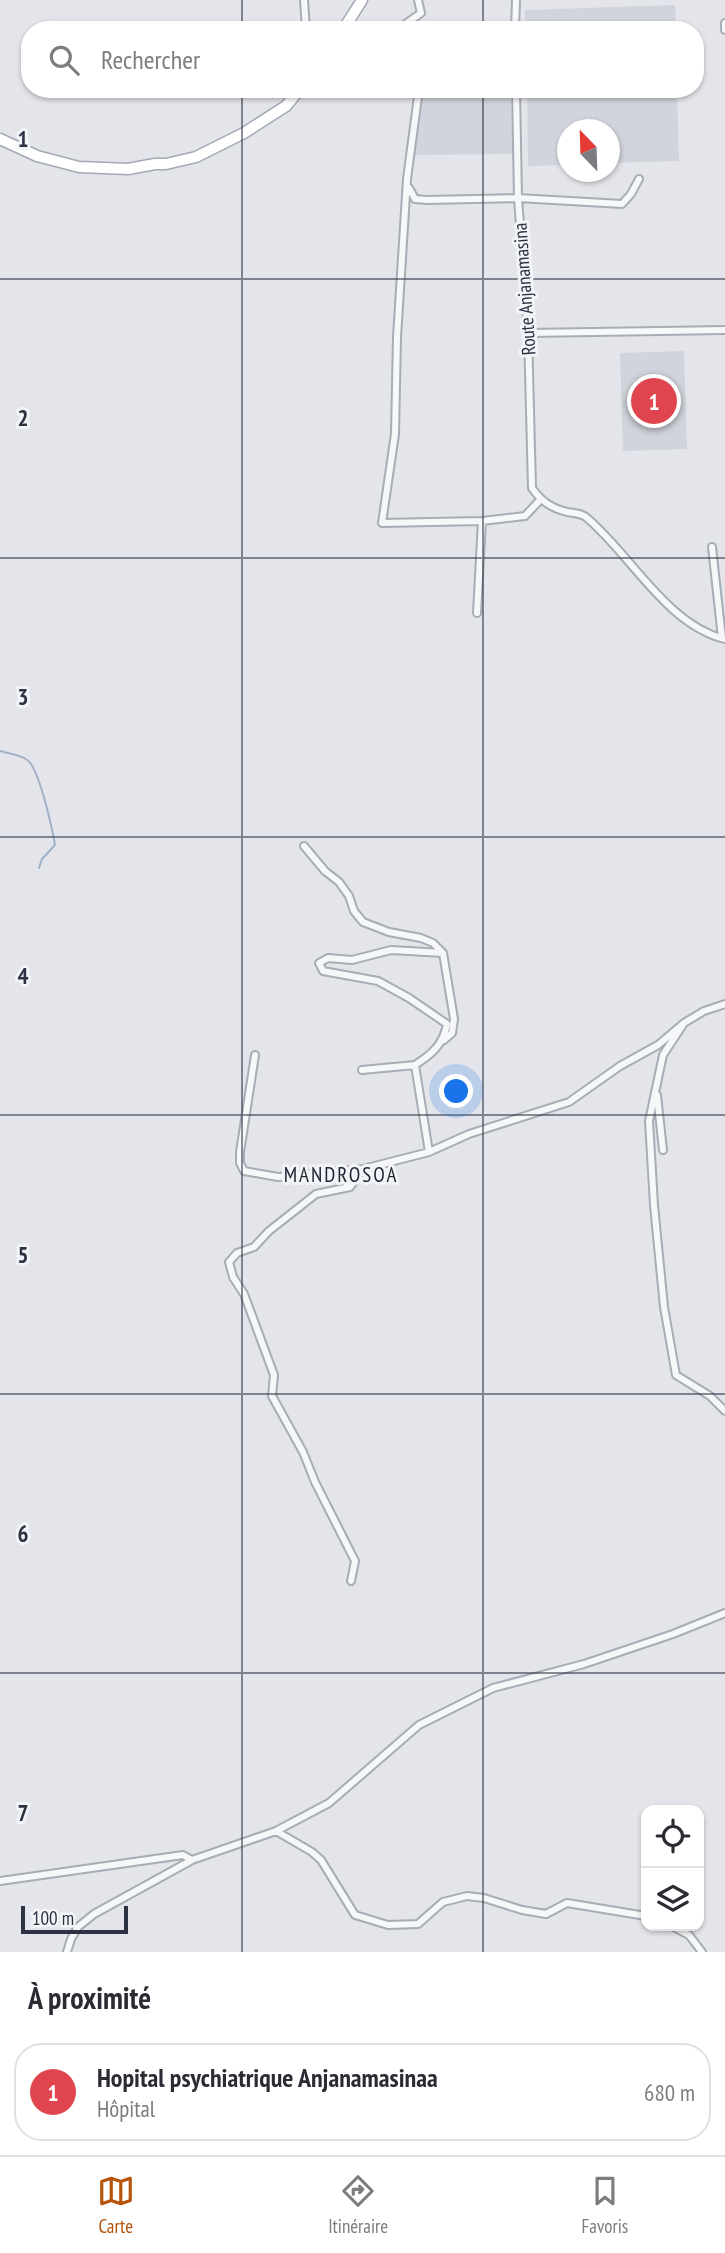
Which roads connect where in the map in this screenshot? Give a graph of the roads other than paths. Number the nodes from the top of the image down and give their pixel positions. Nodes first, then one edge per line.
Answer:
1 (304, 0) edge
2 (362, 0) edge
3 (418, 0) edge
4 (516, 0) edge
5 (305, 21) edge
6 (349, 21) edge
7 (410, 21) edge
8 (515, 21) edge
9 (725, 23) edge
10 (725, 30) edge
11 (293, 98) edge
12 (418, 98) edge
13 (516, 98) edge
14 (0, 139) edge
15 (407, 179) junction
16 (639, 179) dead end
17 (518, 198) junction
18 (725, 330) edge
19 (527, 333) junction
20 (540, 500) junction
21 (482, 521) junction
22 (712, 547) dead end
23 (477, 613) dead end
24 (723, 638) edge
25 (304, 846) dead end
26 (443, 953) junction
27 (725, 1003) edge
28 (684, 1023) junction
29 (444, 1040) junction
30 (255, 1055) dead end
31 (415, 1065) junction
32 (362, 1070) dead end
33 (657, 1090) junction
34 (663, 1150) dead end
35 (429, 1152) junction
36 (363, 1169) junction
37 (725, 1411) edge
38 (351, 1581) dead end
39 (725, 1613) edge
40 (276, 1830) junction
41 (192, 1860) junction
42 (0, 1881) edge
43 (641, 1915) edge
44 (681, 1931) edge
45 (64, 1952) edge
46 (702, 1952) edge

1 - 5 street
2 - 6 main road
3 - 7 street
4 - 8 street
9 - 10 street
11 - 14 main road
12 - 15 street
13 - 17 street, Route Anjanamasina
15 - 17 street
15 - 21 street
16 - 17 street
17 - 19 street, Route Anjanamasina
18 - 19 street
19 - 20 street, Route Anjanamasina
20 - 21 street
20 - 24 street
21 - 23 street
22 - 24 street
25 - 26 street
26 - 29 street
26 - 29 street
27 - 28 street
28 - 33 street
28 - 35 street
29 - 31 street
30 - 36 street
31 - 32 street
31 - 35 street
33 - 34 street
33 - 37 street
35 - 36 street
36 - 38 street
39 - 40 street
40 - 41 street
40 - 43 street
41 - 42 street
41 - 45 street
44 - 46 street

